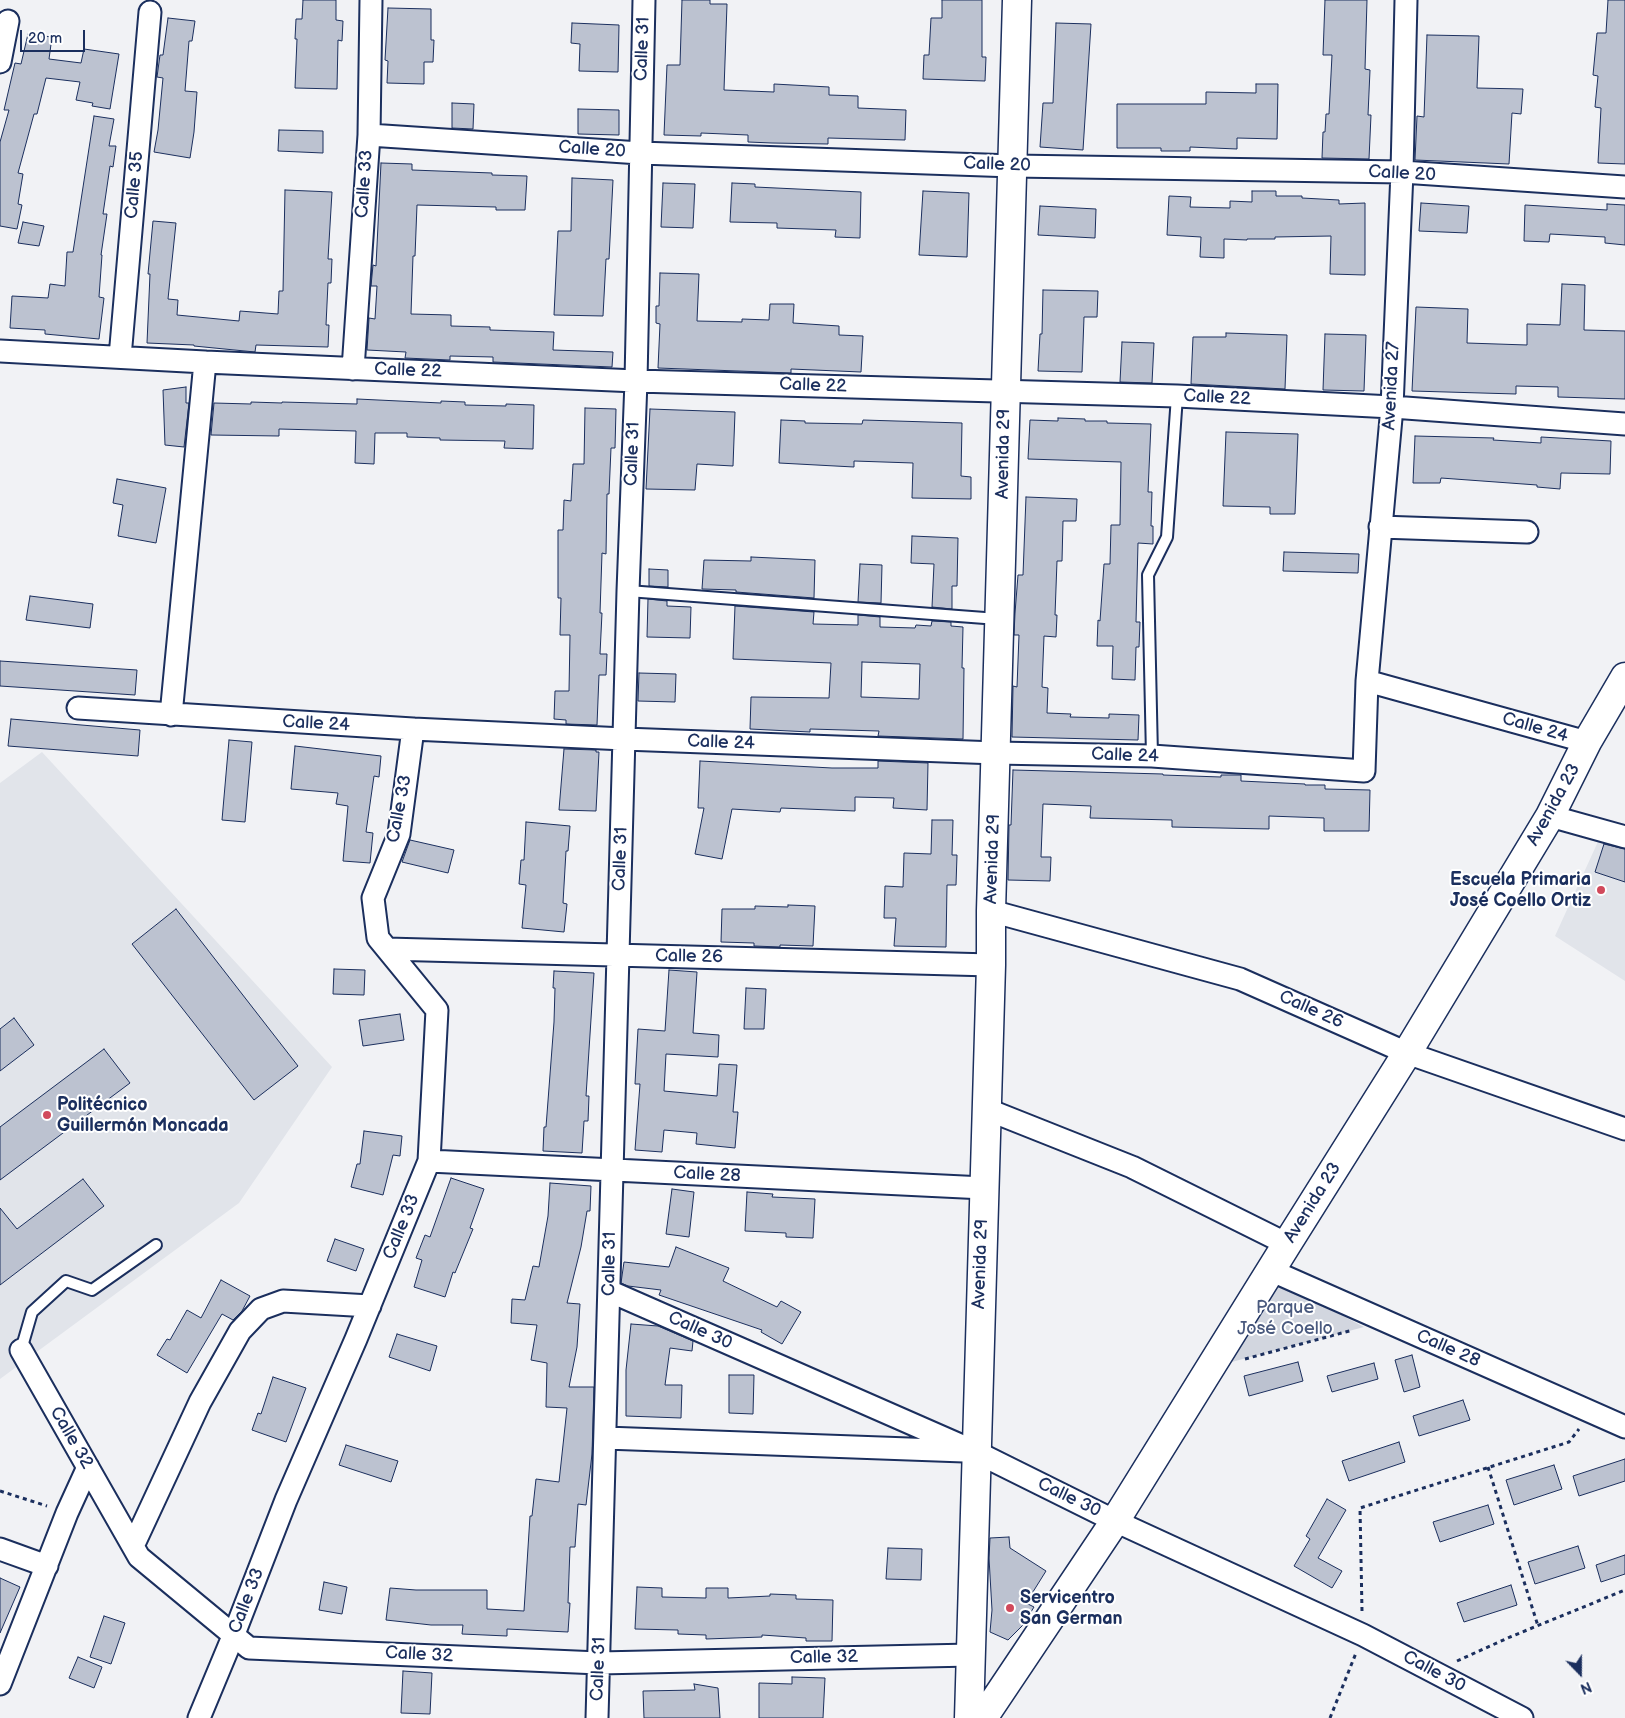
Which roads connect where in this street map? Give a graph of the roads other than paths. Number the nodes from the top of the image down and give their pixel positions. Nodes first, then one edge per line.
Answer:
1 (370, 0) edge
2 (644, 0) edge
3 (1017, 0) edge
4 (1406, 0) edge
5 (150, 12) dead end
6 (8, 21) dead end
7 (0, 62) edge
8 (369, 135) junction
9 (640, 153) junction
10 (1013, 166) junction
11 (1402, 172) junction
12 (1625, 187) edge
13 (0, 351) edge
14 (120, 357) junction
15 (205, 362) junction
16 (353, 368) junction
17 (636, 381) junction
18 (1005, 391) junction
19 (1177, 396) junction
20 (1392, 407) junction
21 (1625, 424) edge
22 (1380, 527) junction
23 (1528, 532) dead end
24 (628, 591) junction
25 (1000, 619) junction
26 (1625, 677) edge
27 (1367, 681) junction
28 (78, 708) dead end
29 (171, 715) junction
30 (413, 729) junction
31 (624, 739) junction
32 (1587, 742) junction
33 (996, 753) junction
34 (1152, 756) junction
35 (1364, 772) joint
36 (1550, 816) junction
37 (1625, 837) edge
38 (991, 911) junction
39 (387, 949) junction
40 (618, 955) junction
41 (991, 965) junction
42 (1407, 1053) junction
43 (986, 1109) junction
44 (1625, 1129) edge
45 (429, 1161) junction
46 (612, 1170) junction
47 (984, 1188) junction
48 (1287, 1244) junction
49 (156, 1245) dead end
50 (1270, 1270) junction
51 (609, 1291) junction
52 (370, 1306) junction
53 (21, 1350) joint
54 (1625, 1427) edge
55 (605, 1438) junction
56 (976, 1452) junction
57 (88, 1467) junction
58 (1115, 1521) junction
59 (133, 1546) junction
60 (0, 1549) edge
61 (47, 1566) junction
62 (234, 1634) junction
63 (971, 1655) junction
64 (599, 1663) junction
65 (0, 1684) edge
66 (199, 1718) edge
67 (597, 1718) edge
68 (969, 1718) edge
69 (982, 1718) edge
70 (1522, 1718) edge

1 - 8 street, Calle 33
2 - 9 street, Calle 31
3 - 10 street, Avenida 29
4 - 11 street, Avenida 27
5 - 14 street, Calle 35
6 - 7 street
8 - 9 street, Calle 20
8 - 16 street, Calle 33
9 - 10 street, Calle 20
9 - 17 street, Calle 31
10 - 11 street, Calle 20
10 - 18 street, Avenida 29
11 - 12 street, Calle 20
11 - 20 street, Avenida 27
13 - 14 street, Calle 22
14 - 15 street, Calle 22
15 - 16 street, Calle 22
15 - 29 street
16 - 17 street, Calle 22
17 - 18 street, Calle 22
17 - 24 street, Calle 31
18 - 19 street, Calle 22
18 - 25 street, Avenida 29
19 - 20 street, Calle 22
19 - 34 lane
20 - 21 street, Calle 22
20 - 22 street, Avenida 27
22 - 23 street
22 - 27 street, Avenida 27
24 - 25 lane
24 - 31 street, Calle 31
25 - 33 street, Avenida 29
26 - 32 street, Avenida 23
27 - 32 street, Calle 24
27 - 35 street, Avenida 27
28 - 29 street, Calle 24
29 - 30 street, Calle 24
30 - 31 street, Calle 24
30 - 39 street, Calle 33
31 - 33 street, Calle 24
31 - 40 street, Calle 31
32 - 36 street, Avenida 23
33 - 34 street, Calle 24
33 - 38 street, Avenida 29
34 - 35 street, Calle 24
36 - 37 street
36 - 42 street, Avenida 23
38 - 41 street, Avenida 29
38 - 42 street, Calle 26
39 - 40 street, Calle 26
39 - 45 street, Calle 33
40 - 41 street, Calle 26
40 - 46 street, Calle 31
41 - 43 street, Avenida 29
42 - 44 street, Calle 26
42 - 48 street, Avenida 23
43 - 47 street, Avenida 29
43 - 48 street
45 - 46 street, Calle 28
45 - 52 street, Calle 33
46 - 47 street, Calle 28
46 - 51 street, Calle 31
47 - 56 street, Avenida 29
48 - 50 street, Avenida 23
49 - 53 lane
50 - 54 street, Calle 28
50 - 58 street, Avenida 23
51 - 55 street, Calle 31
51 - 56 street, Calle 30
52 - 59 street
52 - 62 street, Calle 33
53 - 57 street, Calle 32
55 - 56 street
55 - 64 street, Calle 31
56 - 58 street, Calle 30
56 - 63 street, Avenida 29
57 - 59 street, Calle 32
57 - 61 street
58 - 69 street, Avenida 23
58 - 70 street, Calle 30
59 - 62 street, Calle 32
60 - 61 street
61 - 65 street
62 - 64 street, Calle 32
62 - 66 street, Calle 33
63 - 64 street, Calle 32
63 - 68 street, Avenida 29
64 - 67 street, Calle 31

